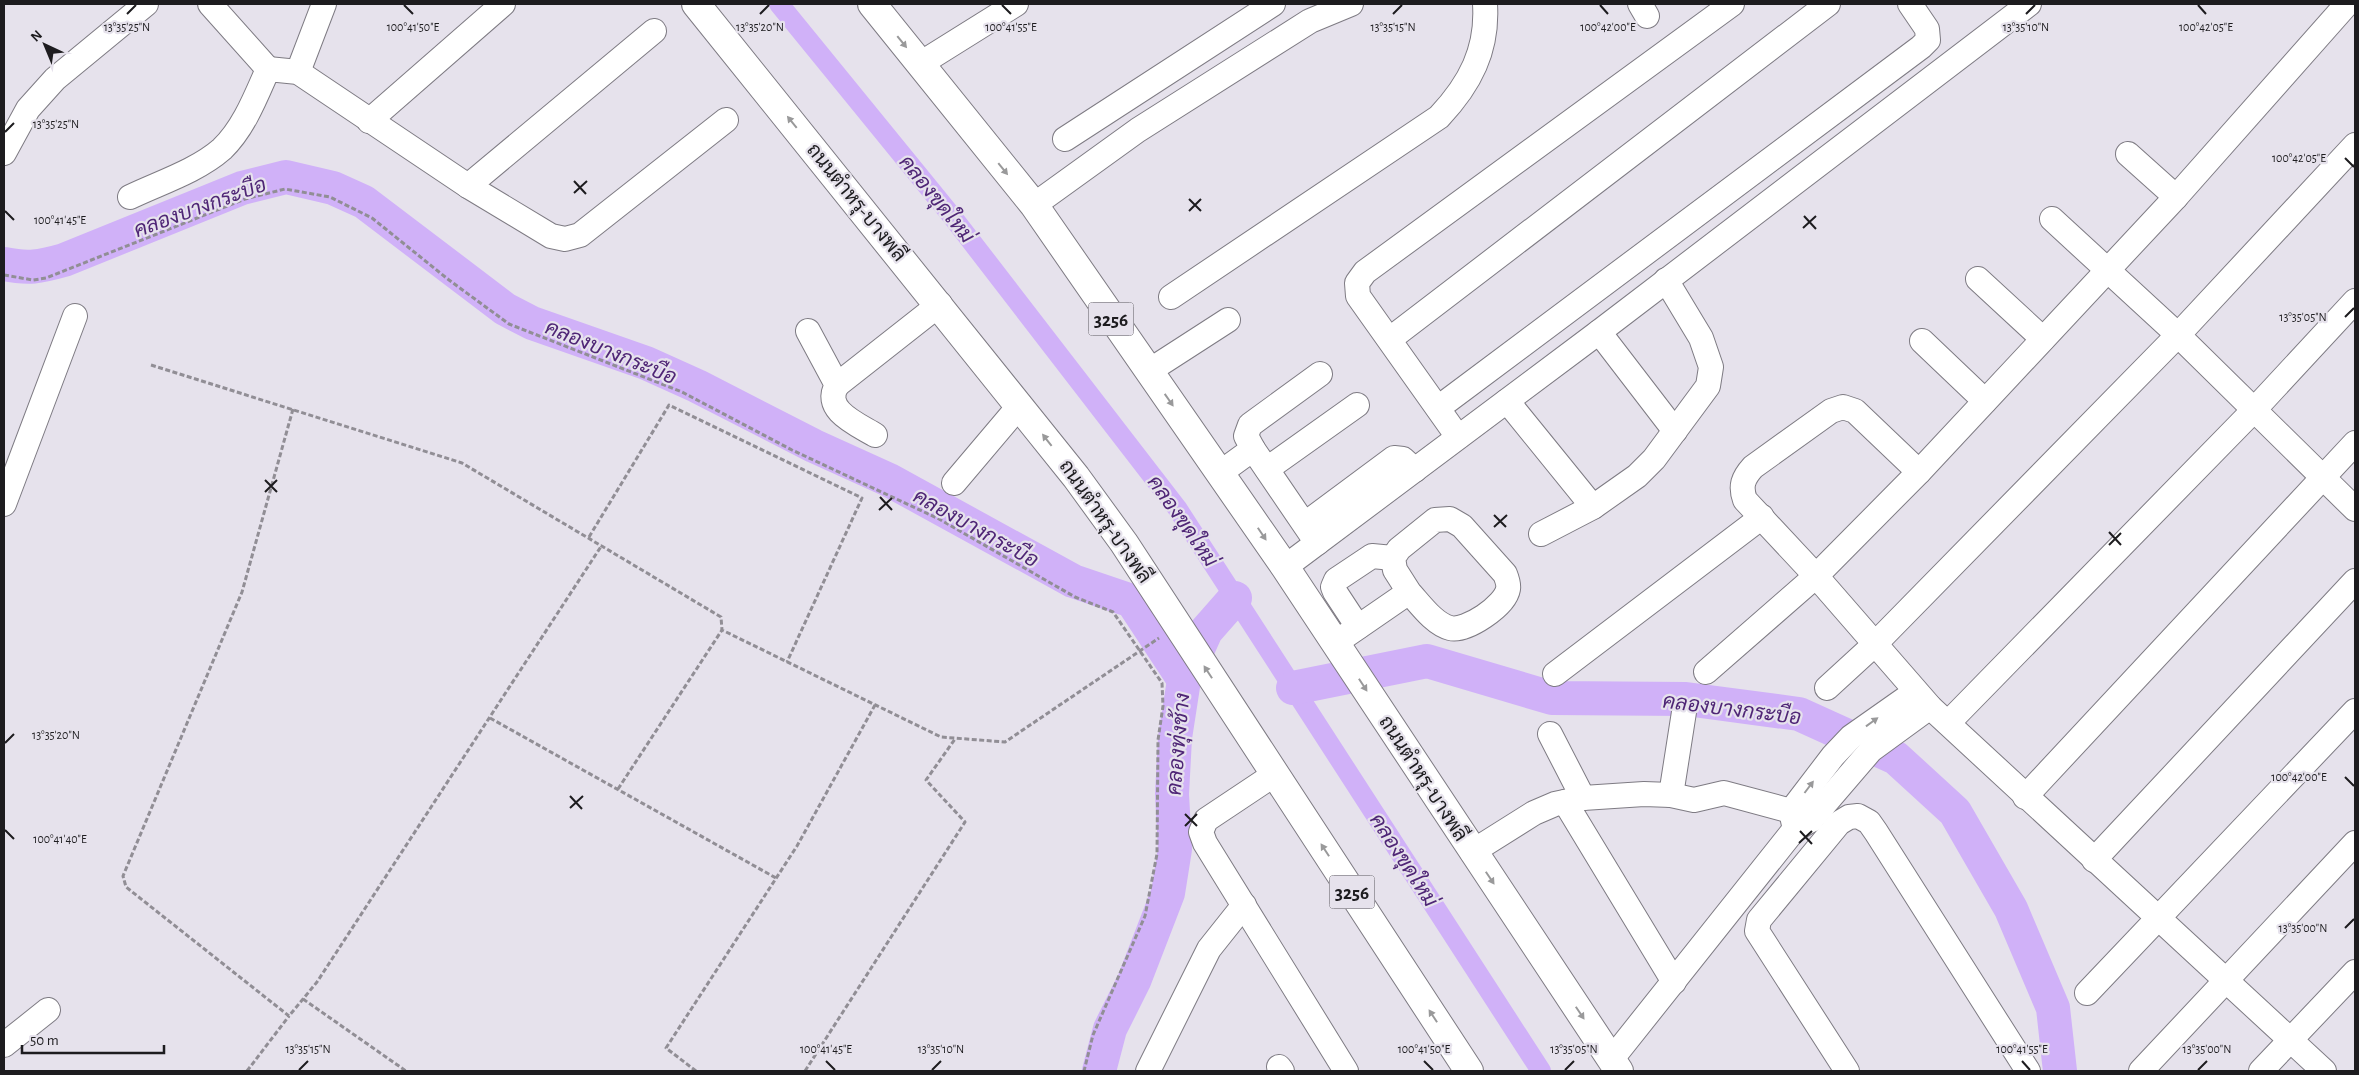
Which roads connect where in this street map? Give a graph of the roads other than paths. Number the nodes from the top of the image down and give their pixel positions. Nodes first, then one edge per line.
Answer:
1 (146, 4) edge
2 (210, 4) edge
3 (324, 4) edge
4 (502, 4) edge
5 (696, 4) edge
6 (872, 4) edge
7 (1016, 4) edge
8 (1273, 4) edge
9 (1351, 4) edge
10 (1485, 4) edge
11 (1732, 4) edge
12 (1828, 4) edge
13 (1910, 4) edge
14 (2029, 4) edge
15 (2347, 4) edge
16 (654, 30) dead end
17 (920, 64) junction
18 (268, 69) junction
19 (298, 72) junction
20 (369, 120) junction
21 (726, 120) dead end
22 (1066, 139) dead end
23 (2355, 145) edge
24 (4, 153) edge
25 (2128, 154) dead end
26 (468, 186) junction
27 (130, 197) dead end
28 (2176, 197) junction
29 (1034, 206) junction
30 (2052, 219) dead end
31 (2108, 270) junction
32 (1978, 279) dead end
33 (1666, 280) junction
34 (1171, 297) dead end
35 (2355, 301) edge
36 (940, 304) junction
37 (75, 316) dead end
38 (1228, 320) dead end
39 (808, 331) dead end
40 (1599, 332) junction
41 (2178, 335) junction
42 (1390, 339) junction
43 (2043, 339) junction
44 (1922, 342) dead end
45 (1148, 371) junction
46 (1320, 374) dead end
47 (837, 385) junction
48 (1507, 401) junction
49 (1986, 401) junction
50 (1020, 405) junction
51 (1357, 405) dead end
52 (1438, 408) junction
53 (2253, 411) junction
54 (1675, 431) junction
55 (875, 435) dead end
56 (1458, 437) junction
57 (2355, 443) edge
58 (1253, 449) junction
59 (1267, 469) junction
60 (1919, 472) junction
61 (1220, 473) junction
62 (2322, 479) junction
63 (954, 483) dead end
64 (4, 504) edge
65 (1593, 508) junction
66 (2355, 509) edge
67 (1762, 517) junction
68 (1311, 534) junction
69 (1541, 534) dead end
70 (1393, 558) junction
71 (1285, 567) junction
72 (1816, 576) junction
73 (2355, 581) edge
74 (1409, 592) junction
75 (1358, 627) junction
76 (1336, 644) junction
77 (1875, 644) junction
78 (1706, 672) dead end
79 (1554, 674) dead end
80 (1827, 688) dead end
81 (1913, 707) junction
82 (2355, 711) edge
83 (1684, 712) dead end
84 (1948, 724) junction
85 (1550, 734) dead end
86 (1275, 774) junction
87 (1671, 795) junction
88 (2025, 797) junction
89 (1574, 800) junction
90 (1799, 820) junction
91 (2355, 843) edge
92 (1472, 852) junction
93 (2094, 860) junction
94 (1244, 905) junction
95 (2157, 917) junction
96 (2355, 972) edge
97 (2226, 980) junction
98 (1674, 982) junction
99 (2087, 993) dead end
100 (48, 1010) dead end
101 (2291, 1039) junction
102 (4, 1045) edge
103 (1615, 1066) edge
104 (1148, 1071) edge
105 (1346, 1071) edge
106 (1469, 1071) edge
107 (1847, 1071) edge
108 (2028, 1071) edge
109 (2141, 1071) edge
110 (2261, 1071) edge
111 (2324, 1071) edge

1 - 24 street
2 - 18 street
3 - 19 street
4 - 20 street
36 -> 5 main road, ถนนตำหรุ-บางพลี / 3256
6 -> 17 main road, ถนนตำหรุ-บางพลี / 3256
7 - 17 street
8 - 22 street
9 - 29 street
10 - 34 street
11 - 42 street
12 - 42 street
13 - 52 street
14 - 33 street
15 - 28 street
16 - 26 street
17 -> 29 main road, ถนนตำหรุ-บางพลี / 3256
18 - 19 street
18 - 27 street
19 - 20 street
20 - 26 street
21 - 26 street
23 - 41 street
25 - 28 street
28 - 31 street
29 - 45 main road, ถนนตำหรุ-บางพลี / 3256
30 - 31 street
31 - 41 street
31 - 43 street
32 - 43 street
33 - 40 street
33 - 54 street
35 - 53 street
36 - 47 street
36 - 50 main road, ถนนตำหรุ-บางพลี / 3256
37 - 64 street
38 - 45 street
39 - 47 street
40 - 48 street
40 - 54 street
41 - 53 street
41 - 77 street
42 - 52 street
43 - 49 street
44 - 49 street
45 -> 61 main road, ถนนตำหรุ-บางพลี / 3256
46 - 58 street
47 - 55 street
48 - 56 street
48 - 65 street
49 - 60 street
50 - 63 street
86 -> 50 main road, ถนนตำหรุ-บางพลี / 3256
51 - 59 street
52 - 56 street
53 - 62 street
53 - 84 street
54 - 65 street
56 - 68 street
57 - 62 street
58 - 59 street
58 - 61 street
59 - 68 street
60 - 67 street
60 - 72 street
61 -> 71 main road, ถนนตำหรุ-บางพลี / 3256
62 - 66 street
62 - 88 street
65 - 69 street
67 - 72 street
67 - 79 street
68 - 71 street
70 - 74 street
70 - 74 street
70 - 75 street
71 - 76 main road, ถนนตำหรุ-บางพลี / 3256
72 - 77 street
72 - 78 street
73 - 93 street
74 - 75 street
75 - 76 street
76 -> 92 main road, ถนนตำหรุ-บางพลี / 3256
77 - 80 street
77 - 81 street
81 - 84 street
81 - 90 street
90 -> 81 street
82 - 95 street
83 - 87 street
84 - 88 street
85 - 89 street
86 - 94 street
106 -> 86 main road, ถนนตำหรุ-บางพลี / 3256
87 - 89 street
87 - 90 street
88 - 93 street
89 - 92 street
89 - 98 street
90 - 98 street
91 - 97 street
92 -> 103 main road, ถนนตำหรุ-บางพลี / 3256
93 - 95 street
94 - 104 street
94 - 105 street
95 - 97 street
95 - 99 street
96 - 101 street
97 - 101 street
97 - 109 street
98 - 103 street
100 - 102 street
101 - 110 street
101 - 111 street
107 - 108 street

